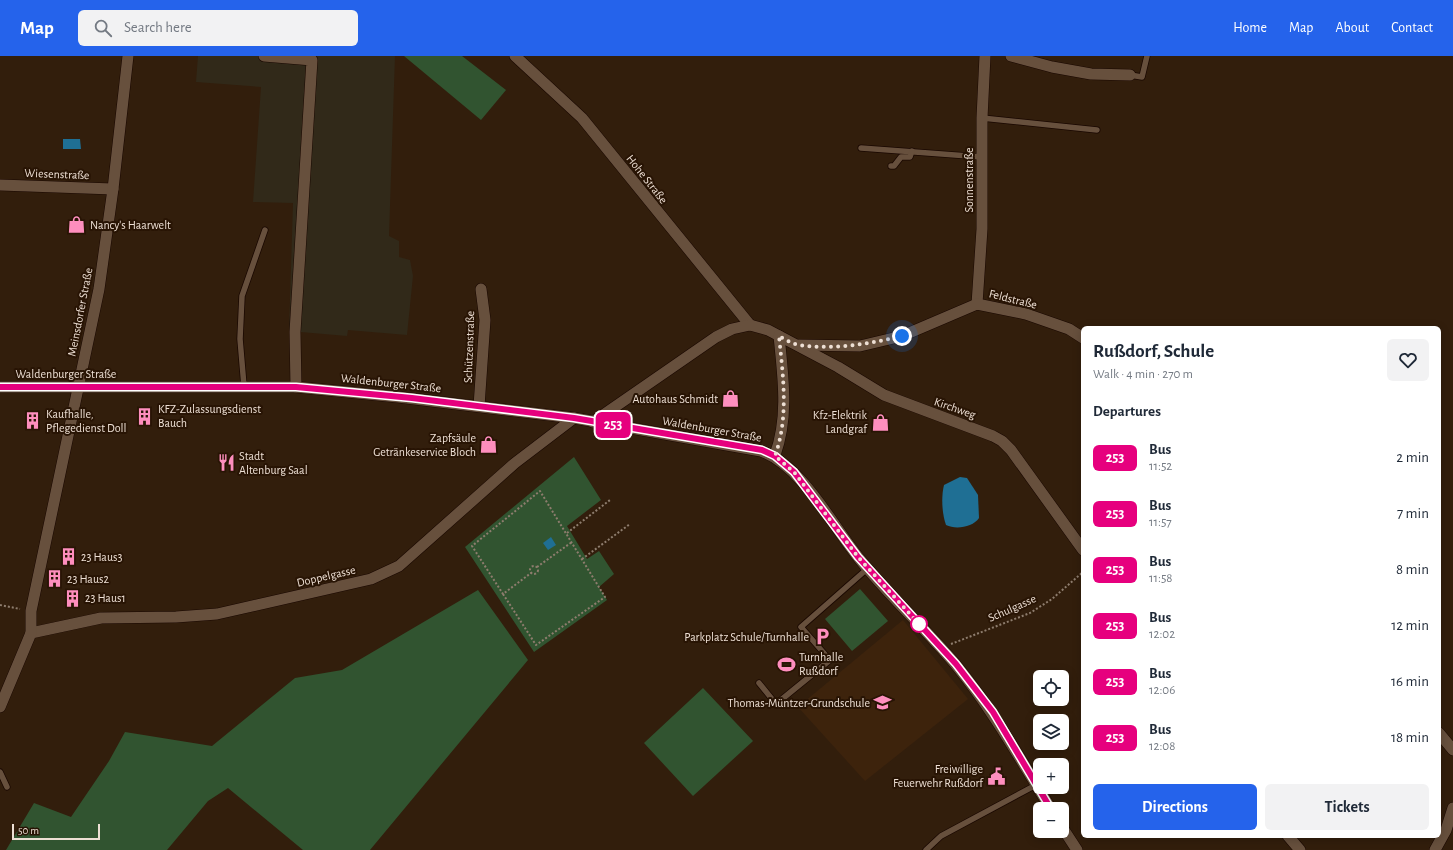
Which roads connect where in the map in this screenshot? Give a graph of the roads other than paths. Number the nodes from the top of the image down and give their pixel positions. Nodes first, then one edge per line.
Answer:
1 (128, 56) edge
2 (264, 56) edge
3 (515, 56) edge
4 (985, 56) edge
5 (1011, 56) edge
6 (1147, 56) edge
7 (1130, 75) joint
8 (982, 118) junction
9 (1097, 130) dead end
10 (861, 148) dead end
11 (912, 151) junction
12 (982, 157) junction
13 (891, 166) dead end
14 (0, 185) edge
15 (113, 189) junction
16 (265, 230) dead end
17 (481, 289) dead end
18 (976, 304) junction
19 (750, 325) junction
20 (779, 336) junction
21 (1081, 337) edge
22 (797, 345) junction
23 (244, 386) junction
24 (0, 387) edge
25 (78, 387) junction
26 (296, 387) junction
27 (479, 406) junction
28 (574, 418) junction
29 (593, 422) junction
30 (775, 456) junction
31 (1081, 547) edge
32 (867, 568) junction
33 (31, 633) junction
34 (760, 683) dead end
35 (0, 707) edge
36 (1441, 735) edge
37 (1453, 750) edge
38 (0, 772) edge
39 (1033, 780) edge
40 (7, 786) dead end
41 (1033, 787) edge
42 (1453, 808) edge
43 (1069, 838) edge
44 (1290, 838) edge
45 (926, 850) edge
46 (1077, 850) edge
47 (1300, 850) edge
48 (1435, 850) edge

1 - 15 street, Meinsdorfer Straße
2 - 26 street
3 - 19 street, Hohe Straße
4 - 8 street, Sonnenstraße
5 - 7 street
6 - 7 lane
8 - 9 lane
8 - 12 street, Sonnenstraße
10 - 11 lane
11 - 12 lane
11 - 13 lane
12 - 18 street, Sonnenstraße
14 - 15 street, Wiesenstraße
15 - 25 street, Meinsdorfer Straße
16 - 23 lane
17 - 27 street, Schützenstraße
18 - 21 street, Feldstraße
18 - 22 street, Feldstraße
19 - 20 street, Kirchweg
19 - 29 street, Kirchweg
20 - 22 street, Kirchweg
20 - 30 street, Waldenburger Straße
22 - 31 street, Kirchweg
23 - 25 street, Waldenburger Straße
23 - 26 street, Waldenburger Straße
24 - 25 street, Waldenburger Straße
25 - 33 street, Meinsdorfer Straße
26 - 27 street, Waldenburger Straße
27 - 28 street, Waldenburger Straße
28 - 29 street, Waldenburger Straße
28 - 33 street, Doppelgasse
29 - 30 street, Waldenburger Straße
30 - 32 street, Waldenburger Straße
32 - 34 lane
32 - 39 street, Waldenburger Straße
33 - 35 street, Meinsdorfer Straße
36 - 37 street
38 - 40 lane
41 - 45 lane
42 - 48 street
43 - 46 street
44 - 47 street

